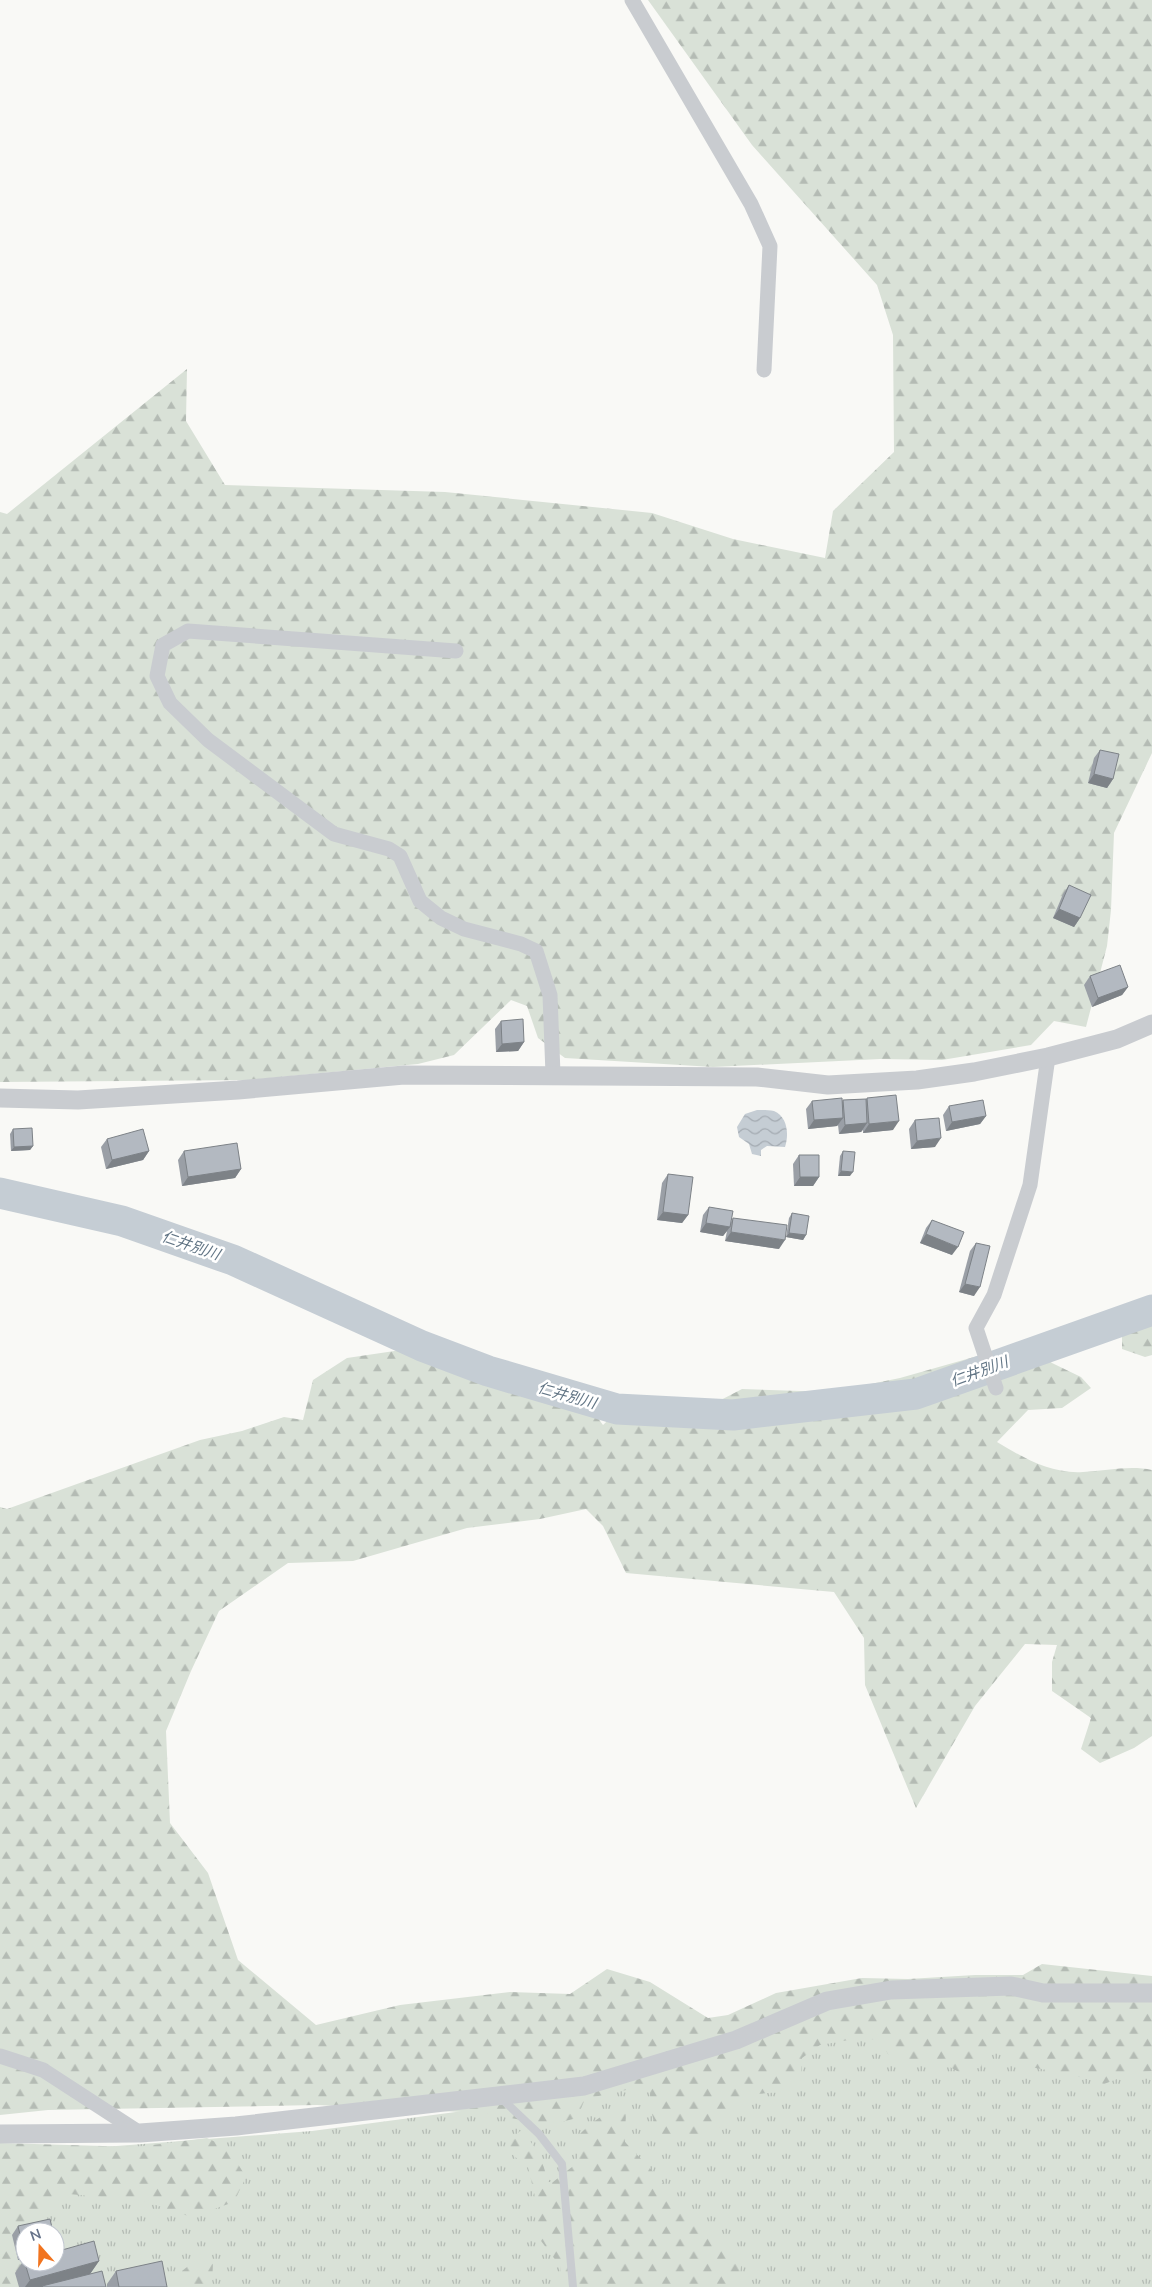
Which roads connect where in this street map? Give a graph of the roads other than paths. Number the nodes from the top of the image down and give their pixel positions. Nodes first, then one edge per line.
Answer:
1 (632, 0) edge
2 (764, 370) dead end
3 (456, 652) dead end
4 (1152, 1024) edge
5 (1048, 1057) junction
6 (553, 1074) junction
7 (0, 1098) edge
8 (996, 1388) dead end
9 (1152, 1993) edge
10 (0, 2056) edge
11 (499, 2096) junction
12 (140, 2133) junction
13 (0, 2134) edge
14 (574, 2287) edge

1 - 2 street
3 - 6 street
4 - 5 street
5 - 6 street
5 - 8 street
6 - 7 street
9 - 11 street
10 - 12 street
11 - 12 street
11 - 14 lane
12 - 13 street

